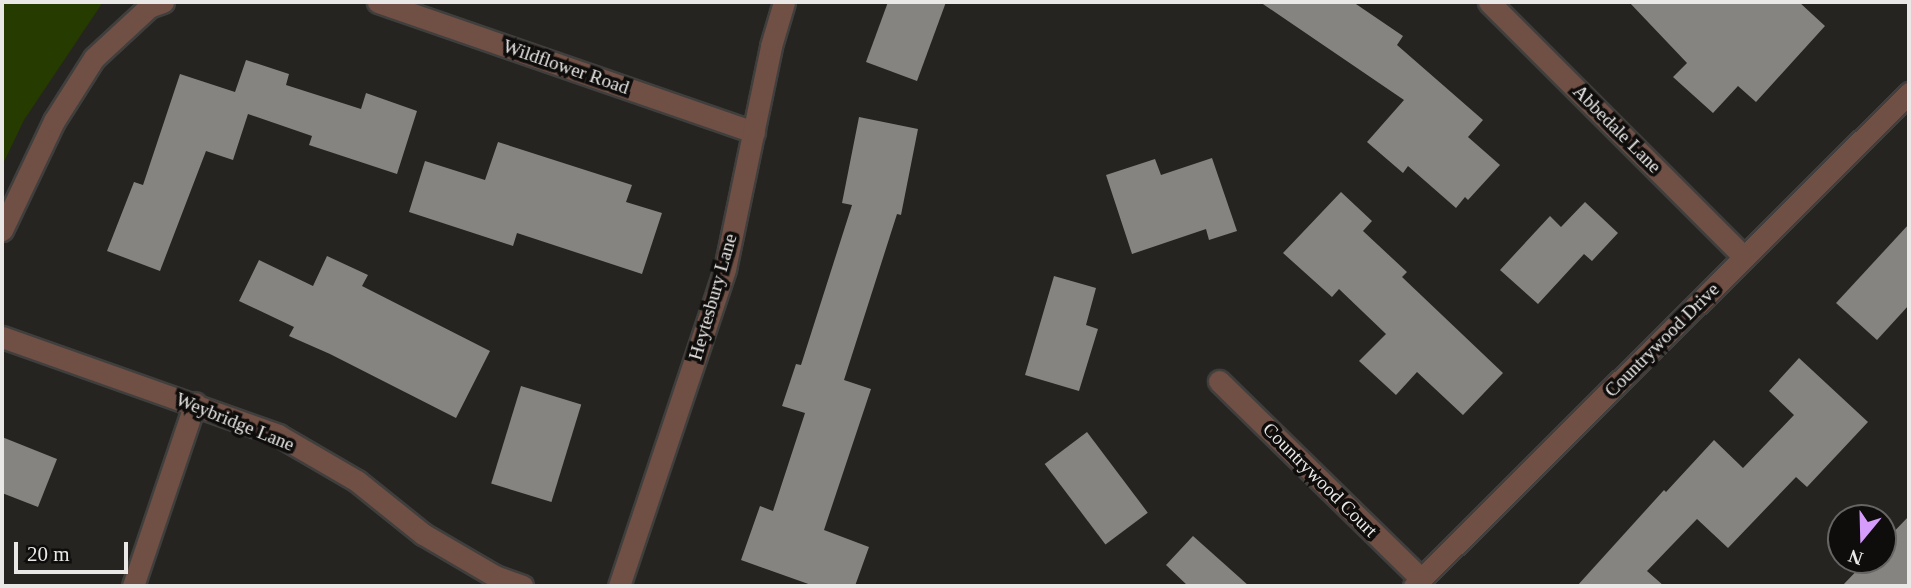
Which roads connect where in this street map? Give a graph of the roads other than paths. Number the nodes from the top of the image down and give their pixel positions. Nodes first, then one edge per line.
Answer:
1 (163, 2) edge
2 (378, 2) edge
3 (784, 2) edge
4 (1489, 2) edge
5 (1909, 93) edge
6 (754, 132) junction
7 (2, 230) edge
8 (1744, 257) junction
9 (2, 337) edge
10 (1219, 381) dead end
11 (195, 403) junction
12 (1418, 583) edge
13 (133, 586) edge
14 (522, 586) edge
15 (619, 586) edge

1 - 7 street
2 - 6 street, Wildflower Road
3 - 6 street, Heytesbury Lane
4 - 8 street, Abbedale Lane
5 - 8 street, Countrywood Drive
6 - 15 street, Heytesbury Lane
8 - 12 street, Countrywood Drive
9 - 11 street, Weybridge Lane
10 - 12 street, Countrywood Court
11 - 13 street
11 - 14 street, Weybridge Lane

